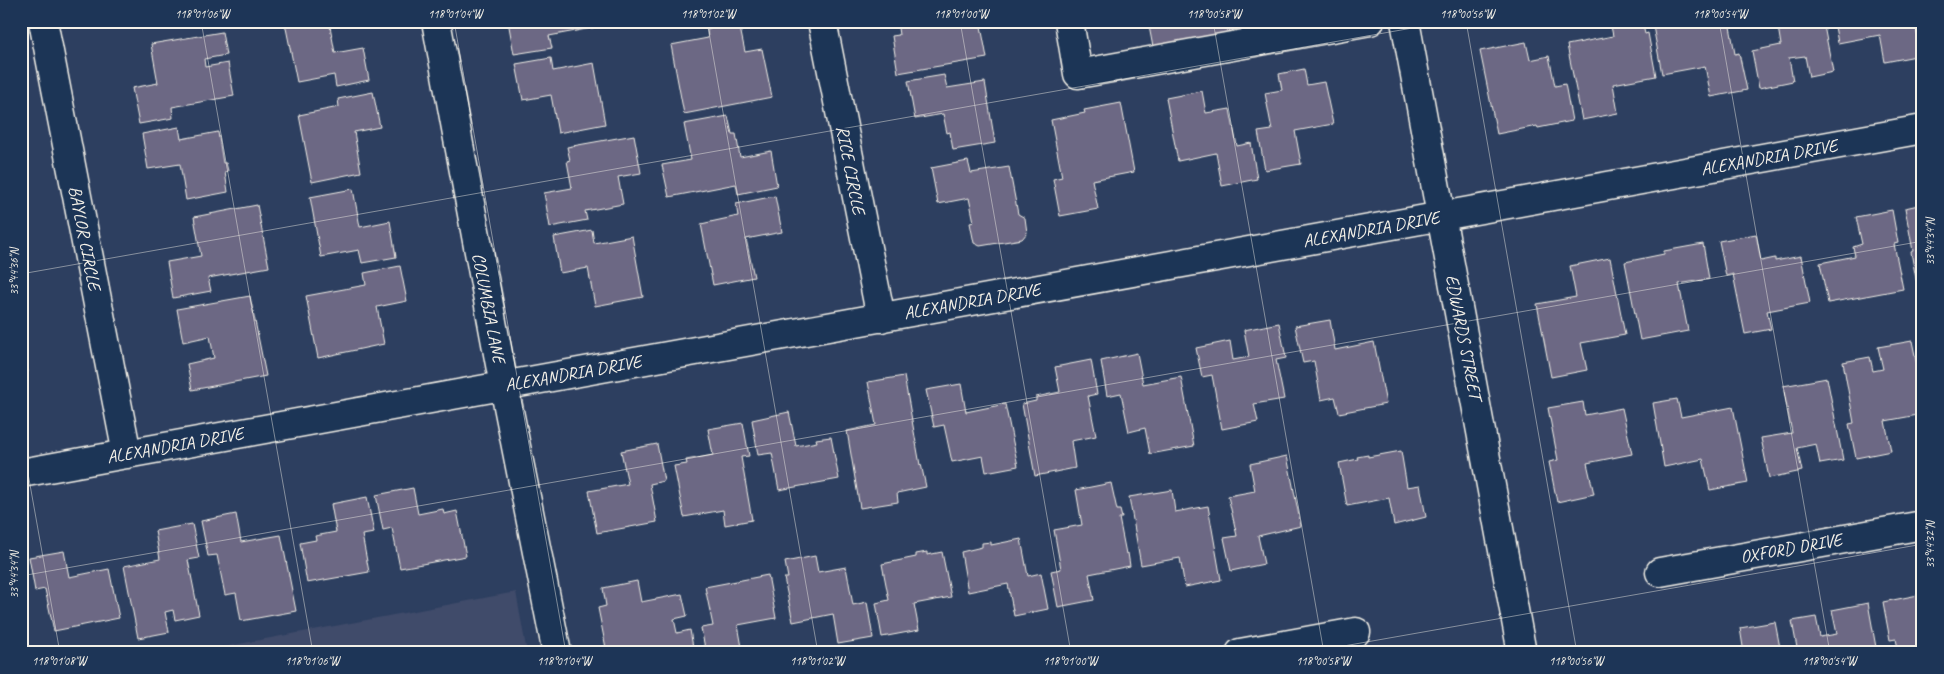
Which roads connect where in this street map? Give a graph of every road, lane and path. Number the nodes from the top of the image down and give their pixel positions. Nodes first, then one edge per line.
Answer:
1 (43, 21) edge
2 (436, 21) edge
3 (822, 21) edge
4 (1069, 21) edge
5 (1370, 21) edge
6 (1405, 21) edge
7 (1277, 29) edge
8 (1923, 129) edge
9 (1441, 216) junction
10 (880, 318) junction
11 (504, 386) junction
12 (127, 454) junction
13 (21, 473) edge
14 (1923, 524) edge
15 (1660, 572) dead end
16 (1356, 632) dead end
17 (557, 653) edge
18 (1240, 653) edge
19 (1522, 653) edge

1 - 12 street, BAYLOR CIRCLE
2 - 11 street, COLUMBIA LANE
3 - 10 street, RICE CIRCLE
4 - 7 street
5 - 7 street
6 - 9 street, EDWARDS STREET
8 - 9 street, ALEXANDRIA DRIVE
9 - 10 street, ALEXANDRIA DRIVE
9 - 19 street, EDWARDS STREET
10 - 11 street, ALEXANDRIA DRIVE
11 - 12 street, ALEXANDRIA DRIVE
11 - 17 street, COLUMBIA LANE
12 - 13 street, ALEXANDRIA DRIVE
14 - 15 street, OXFORD DRIVE
16 - 18 street

